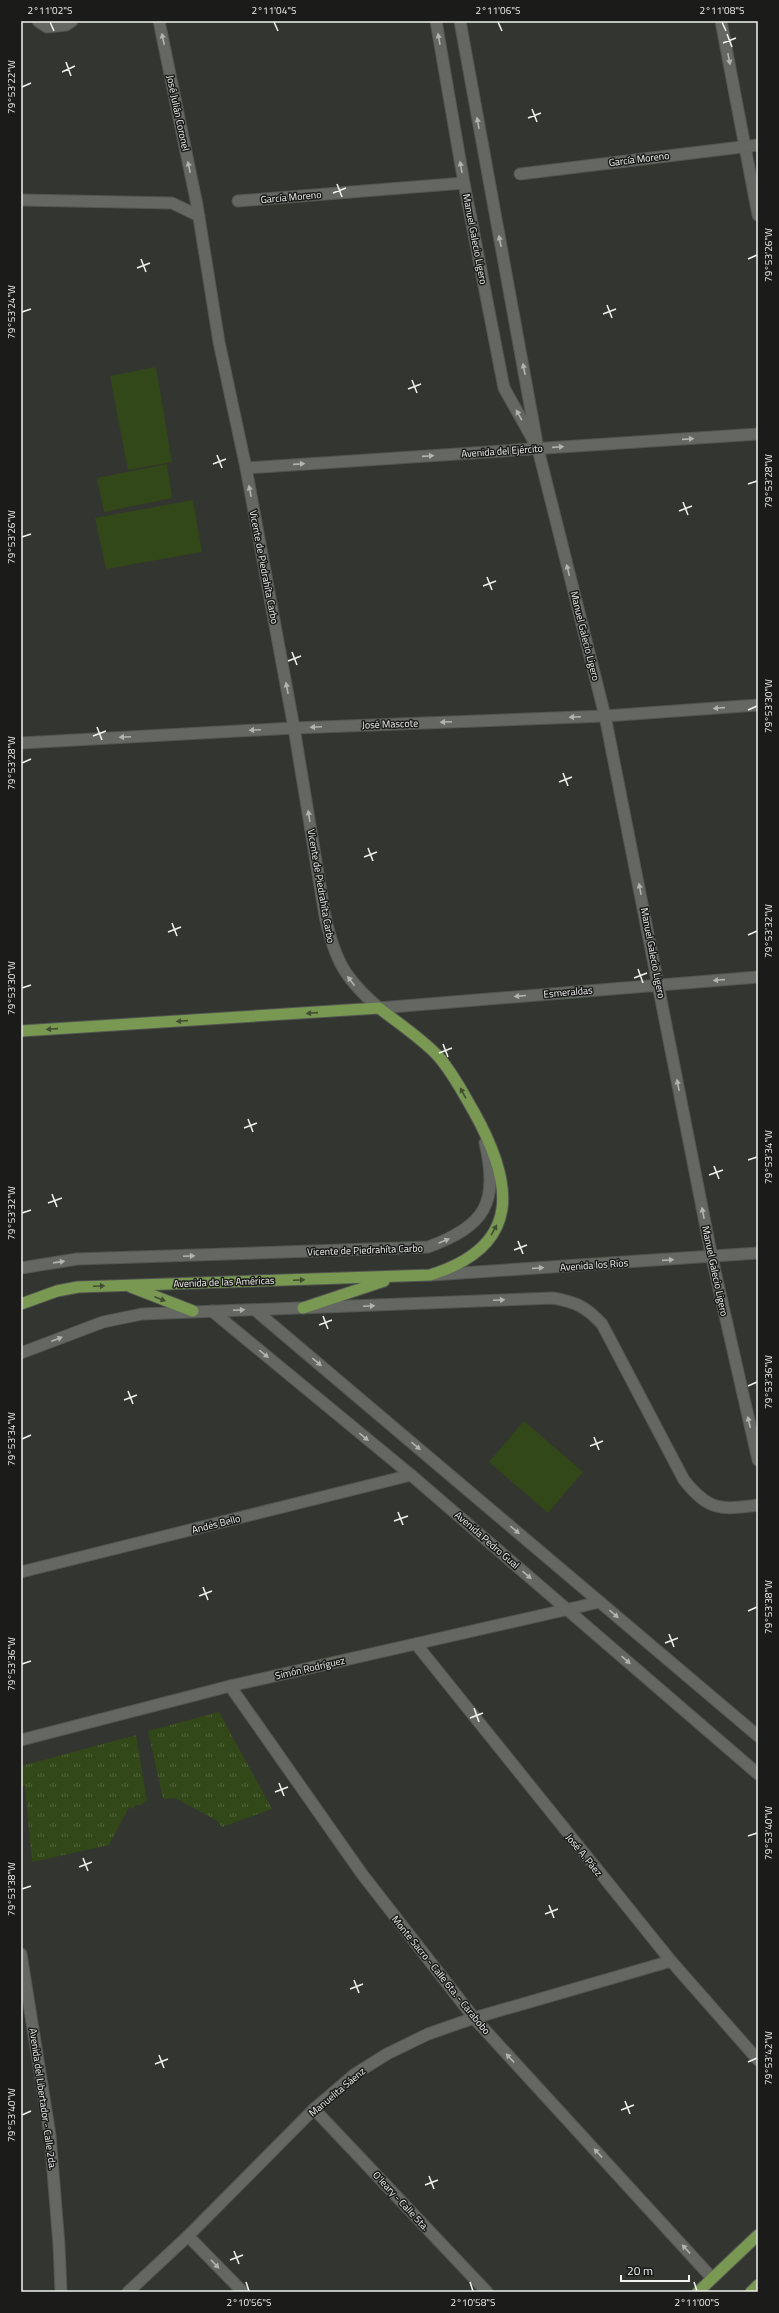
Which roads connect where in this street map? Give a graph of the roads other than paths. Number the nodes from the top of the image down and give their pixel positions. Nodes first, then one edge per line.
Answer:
1 (38, 21) edge
2 (72, 21) edge
3 (159, 21) edge
4 (436, 21) edge
5 (460, 21) edge
6 (721, 21) edge
7 (758, 145) edge
8 (745, 146) junction
9 (520, 174) dead end
10 (464, 183) junction
11 (21, 200) edge
12 (238, 201) dead end
13 (197, 205) joint
14 (758, 215) edge
15 (198, 216) junction
16 (758, 434) edge
17 (538, 449) junction
18 (246, 468) junction
19 (758, 705) edge
20 (604, 716) junction
21 (294, 728) junction
22 (21, 743) edge
23 (758, 977) edge
24 (659, 984) junction
25 (379, 1008) junction
26 (21, 1031) edge
27 (482, 1127) junction
28 (758, 1253) edge
29 (712, 1258) junction
30 (21, 1268) edge
31 (430, 1275) junction
32 (395, 1276) junction
33 (126, 1286) junction
34 (21, 1304) edge
35 (303, 1308) junction
36 (255, 1310) junction
37 (194, 1311) junction
38 (212, 1311) junction
39 (21, 1353) edge
40 (758, 1460) edge
41 (411, 1475) junction
42 (758, 1505) edge
43 (21, 1572) edge
44 (600, 1602) junction
45 (568, 1610) junction
46 (416, 1644) junction
47 (230, 1686) junction
48 (758, 1736) edge
49 (21, 1740) edge
50 (758, 1774) edge
51 (21, 1954) edge
52 (671, 1961) junction
53 (474, 2018) junction
54 (758, 2060) edge
55 (314, 2109) junction
56 (758, 2235) edge
57 (188, 2236) junction
58 (712, 2278) junction
59 (758, 2285) edge
60 (61, 2292) edge
61 (128, 2292) edge
62 (242, 2292) edge
63 (487, 2292) edge
64 (698, 2292) edge
65 (751, 2292) edge

1 - 2 street
13 -> 3 street, José Julián Coronel
10 -> 4 street, Manuel Galecio Ligero
17 -> 5 street, Manuel Galecio Ligero
6 -> 8 street
7 - 8 street, García Moreno
8 - 9 street, García Moreno
8 - 14 street
10 - 12 street, García Moreno
17 -> 10 street, Manuel Galecio Ligero
11 - 15 street
13 - 15 street, Vicente de Piedrahíta Carbo
15 - 18 street, Vicente de Piedrahíta Carbo
17 -> 16 street, Avenida del Ejército
18 -> 17 street, Avenida del Ejército
20 -> 17 street, Manuel Galecio Ligero
21 -> 18 street, Vicente de Piedrahíta Carbo
19 -> 20 street, José Mascote
20 -> 21 street, José Mascote
24 -> 20 street, Manuel Galecio Ligero
21 -> 22 street, José Mascote
25 -> 21 street, Vicente de Piedrahíta Carbo
23 -> 24 street, Esmeraldas
24 -> 25 street, Esmeraldas
29 -> 24 street, Manuel Galecio Ligero
25 -> 26 main road
27 -> 25 main road, Vicente de Piedrahíta Carbo
30 -> 27 street, Vicente de Piedrahíta Carbo
31 -> 27 main road, Avenida de las Américas
28 - 29 street, Avenida los Ríos
31 -> 29 street, Avenida los Ríos
40 -> 29 street, Manuel Galecio Ligero
31 - 32 main road, Avenida de las Américas
33 -> 32 main road, Avenida de las Américas
32 - 35 main road
34 -> 33 main road, Avenida de las Américas
33 -> 37 main road
35 - 36 street
35 -> 42 street
38 -> 36 street
36 -> 44 street
37 - 38 street
39 -> 37 street
38 -> 41 street, Avenida Pedro Gual
41 - 43 street, Andés Bello
41 -> 45 street, Avenida Pedro Gual
44 - 45 street, Simón Rodríguez
44 -> 48 street
45 - 46 street, Simón Rodríguez
45 -> 50 street, Avenida Pedro Gual
46 - 47 street, Simón Rodríguez
46 - 52 street, José A. Páez
47 - 49 street, Simón Rodríguez
47 - 53 street, Monte Sacro - Calle 6ta. - Carabobo
51 - 60 street, Avenida del Libertador - Calle 2da.
52 - 53 street, Manuelita Sáenz
52 - 54 street, José A. Páez
53 - 55 street, Manuelita Sáenz
58 -> 53 street, Monte Sacro - Calle 6ta. - Carabobo
55 - 57 street, Manuelita Sáenz
55 - 63 street, O'leary - Calle 5ta.
56 - 58 main road
57 - 61 street, Manuelita Sáenz
57 -> 62 street
58 - 64 main road
59 - 65 main road

